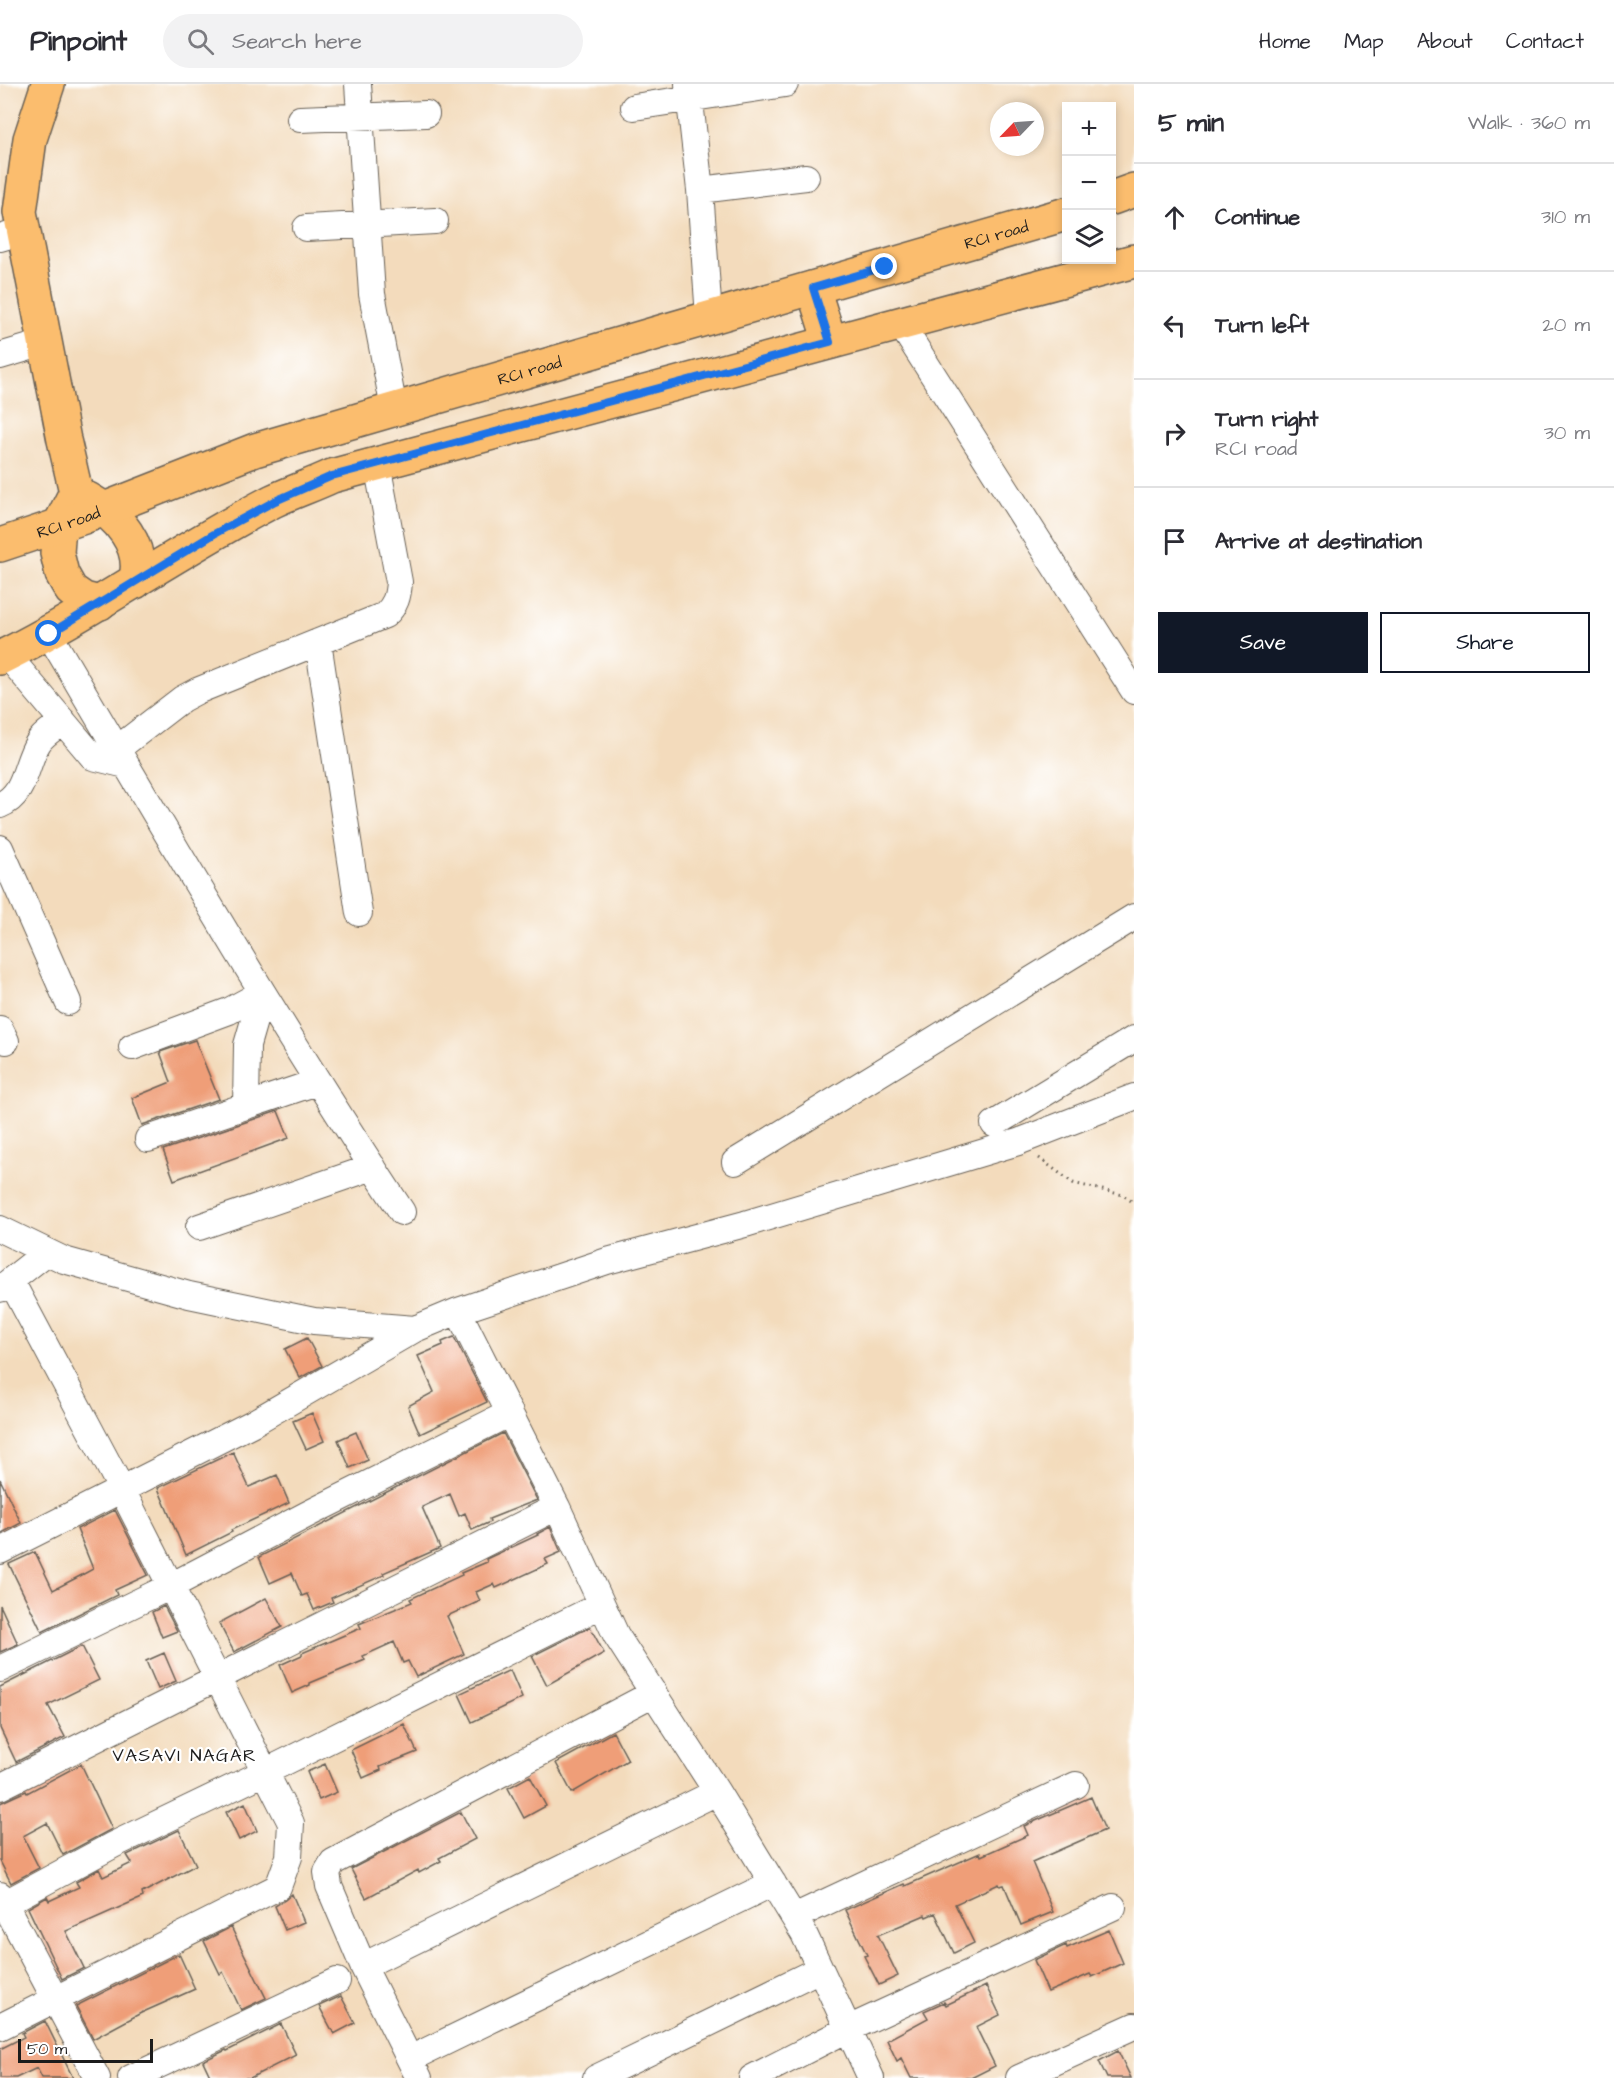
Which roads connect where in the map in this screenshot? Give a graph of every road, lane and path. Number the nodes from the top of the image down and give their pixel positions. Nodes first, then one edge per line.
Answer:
1 (48, 84) edge
2 (358, 84) edge
3 (785, 84) edge
4 (689, 91) edge
5 (634, 107) dead end
6 (426, 114) dead end
7 (360, 116) junction
8 (300, 119) dead end
9 (806, 177) dead end
10 (700, 190) junction
11 (1134, 190) edge
12 (1116, 197) edge
13 (1062, 215) edge
14 (435, 220) dead end
15 (367, 225) junction
16 (306, 228) dead end
17 (12, 234) edge
18 (1134, 261) edge
19 (813, 288) junction
20 (709, 317) junction
21 (900, 323) junction
22 (47, 342) junction
23 (830, 342) junction
24 (0, 356) edge
25 (394, 409) junction
26 (377, 464) junction
27 (76, 492) junction
28 (106, 508) junction
29 (59, 526) junction
30 (0, 545) edge
31 (135, 582) junction
32 (100, 603) junction
33 (49, 634) junction
34 (318, 642) junction
35 (3, 657) edge
36 (1134, 691) edge
37 (63, 722) junction
38 (122, 757) junction
39 (0, 804) edge
40 (0, 848) edge
41 (359, 913) dead end
42 (1134, 917) edge
43 (262, 993) junction
44 (69, 1002) dead end
45 (1134, 1039) edge
46 (132, 1047) dead end
47 (317, 1082) junction
48 (1134, 1097) edge
49 (246, 1106) junction
50 (994, 1124) dead end
51 (148, 1139) dead end
52 (1018, 1142) junction
53 (735, 1162) dead end
54 (373, 1167) junction
55 (1134, 1203) edge
56 (402, 1212) dead end
57 (199, 1227) dead end
58 (0, 1230) edge
59 (47, 1252) junction
60 (5, 1285) edge
61 (458, 1311) junction
62 (415, 1329) junction
63 (510, 1413) junction
64 (122, 1490) junction
65 (557, 1507) junction
66 (0, 1551) edge
67 (171, 1586) junction
68 (601, 1605) junction
69 (0, 1669) edge
70 (217, 1678) junction
71 (654, 1693) junction
72 (265, 1772) junction
73 (1076, 1785) dead end
74 (0, 1787) edge
75 (717, 1792) junction
76 (773, 1883) junction
77 (2, 1902) edge
78 (1113, 1907) dead end
79 (794, 1917) junction
80 (363, 1966) junction
81 (820, 1970) junction
82 (337, 1981) dead end
83 (56, 1998) junction
84 (1134, 2026) edge
85 (0, 2027) edge
86 (848, 2029) junction
87 (414, 2068) edge
88 (97, 2078) edge
89 (131, 2078) edge
90 (596, 2078) edge
91 (752, 2078) edge
92 (871, 2078) edge
93 (1019, 2078) edge

1 - 17 main road
2 - 7 street
3 - 4 street
4 - 5 street
4 - 10 street
6 - 7 street
7 - 8 street
7 - 15 street
9 - 10 street
10 - 20 street
11 - 12 main road
13 - 19 main road, RCI road
14 - 15 street
15 - 16 street
15 - 25 street
17 - 22 main road
18 - 21 main road
19 - 20 main road, RCI road
19 - 23 main road
20 - 25 main road, RCI road
21 - 23 main road
21 - 36 street
22 - 24 street
22 - 27 main road
23 - 26 main road
25 - 28 main road, RCI road
26 - 31 main road
26 - 34 street
27 - 28 main road
27 - 29 main road
28 - 29 main road, RCI road
28 - 31 main road
29 - 30 main road, RCI road
29 - 32 main road
31 - 32 main road
32 - 33 main road
33 - 35 main road
33 - 38 street
34 - 38 street
34 - 41 street
35 - 37 street
37 - 38 street
37 - 39 street
38 - 43 street
40 - 44 street
42 - 53 street
43 - 46 street
43 - 47 street
43 - 49 street
45 - 50 street
47 - 49 street
47 - 54 street
48 - 52 street
49 - 51 street
52 - 55 path
52 - 61 street
54 - 56 street
54 - 57 street
58 - 59 street
59 - 60 street
59 - 62 street
60 - 64 street
61 - 62 street
61 - 63 street
62 - 64 street
63 - 65 street
63 - 67 street
64 - 66 street
64 - 67 street
65 - 68 street
65 - 70 street
67 - 69 street
67 - 70 street
68 - 71 street
68 - 72 street
70 - 72 street
70 - 74 street
71 - 75 street
71 - 80 street
72 - 77 street
72 - 83 street
73 - 79 street
75 - 76 street
75 - 80 street
76 - 79 street
76 - 87 street
77 - 83 street
78 - 86 street
79 - 81 street
80 - 87 street
81 - 86 street
81 - 90 street
82 - 89 street
83 - 85 street
83 - 88 street
84 - 93 street
86 - 91 street
86 - 92 street

